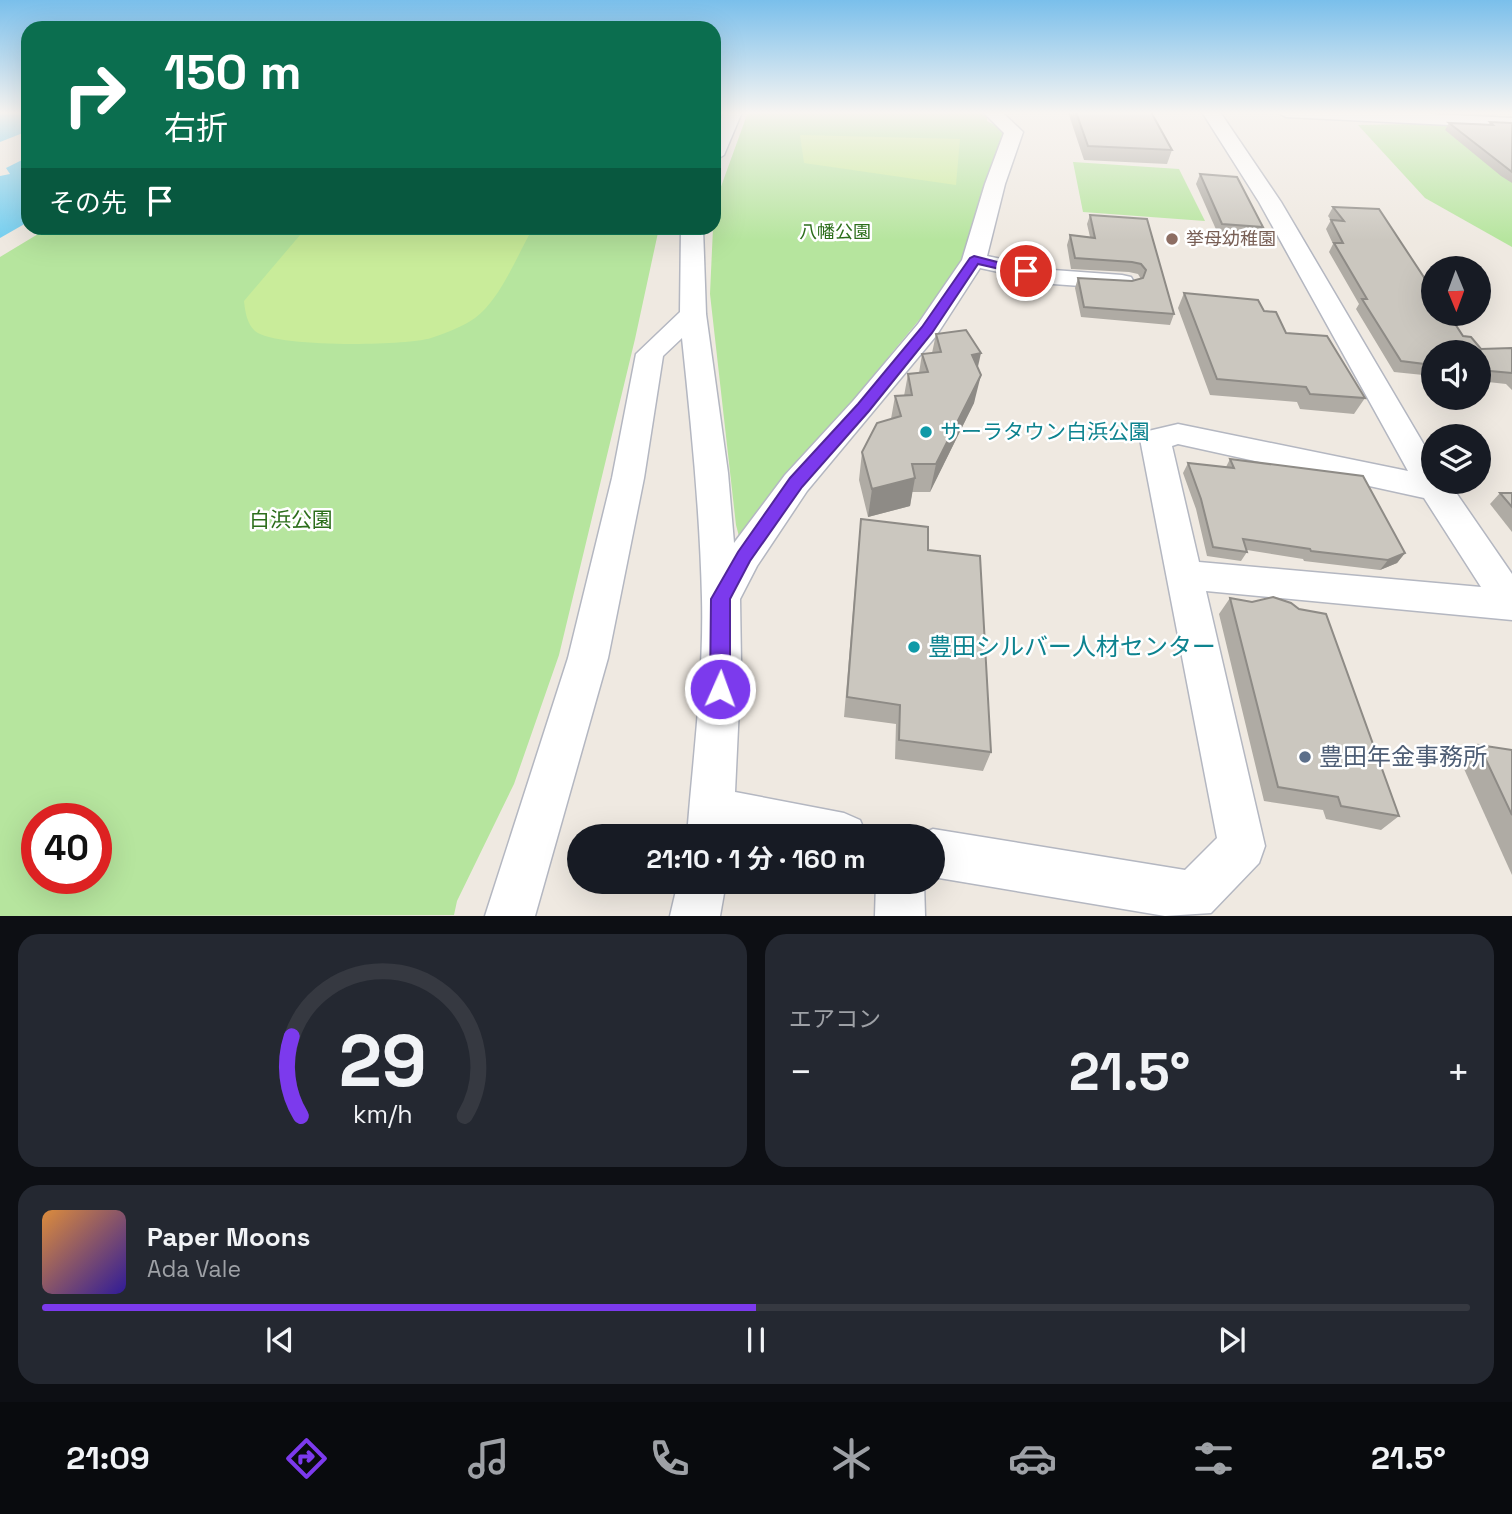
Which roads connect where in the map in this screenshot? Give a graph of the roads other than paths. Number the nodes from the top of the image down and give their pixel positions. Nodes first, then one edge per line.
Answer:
1 (1006, 155) edge
2 (1239, 155) edge
3 (692, 235) edge
4 (974, 260) junction
5 (1128, 282) edge
6 (693, 314) junction
7 (1421, 462) edge
8 (1421, 485) edge
9 (1440, 494) edge
10 (1185, 575) junction
11 (721, 599) junction
12 (1512, 604) edge
13 (711, 824) edge
14 (945, 855) edge
15 (699, 894) edge
16 (900, 894) edge
17 (510, 915) edge
18 (695, 915) edge
19 (900, 915) edge

1 - 4 street
2 - 7 street
3 - 6 street
4 - 5 street
4 - 11 street
6 - 11 street
6 - 17 street
8 - 10 street
9 - 12 street
10 - 12 street
10 - 14 street
11 - 13 street
15 - 18 street
16 - 19 street

